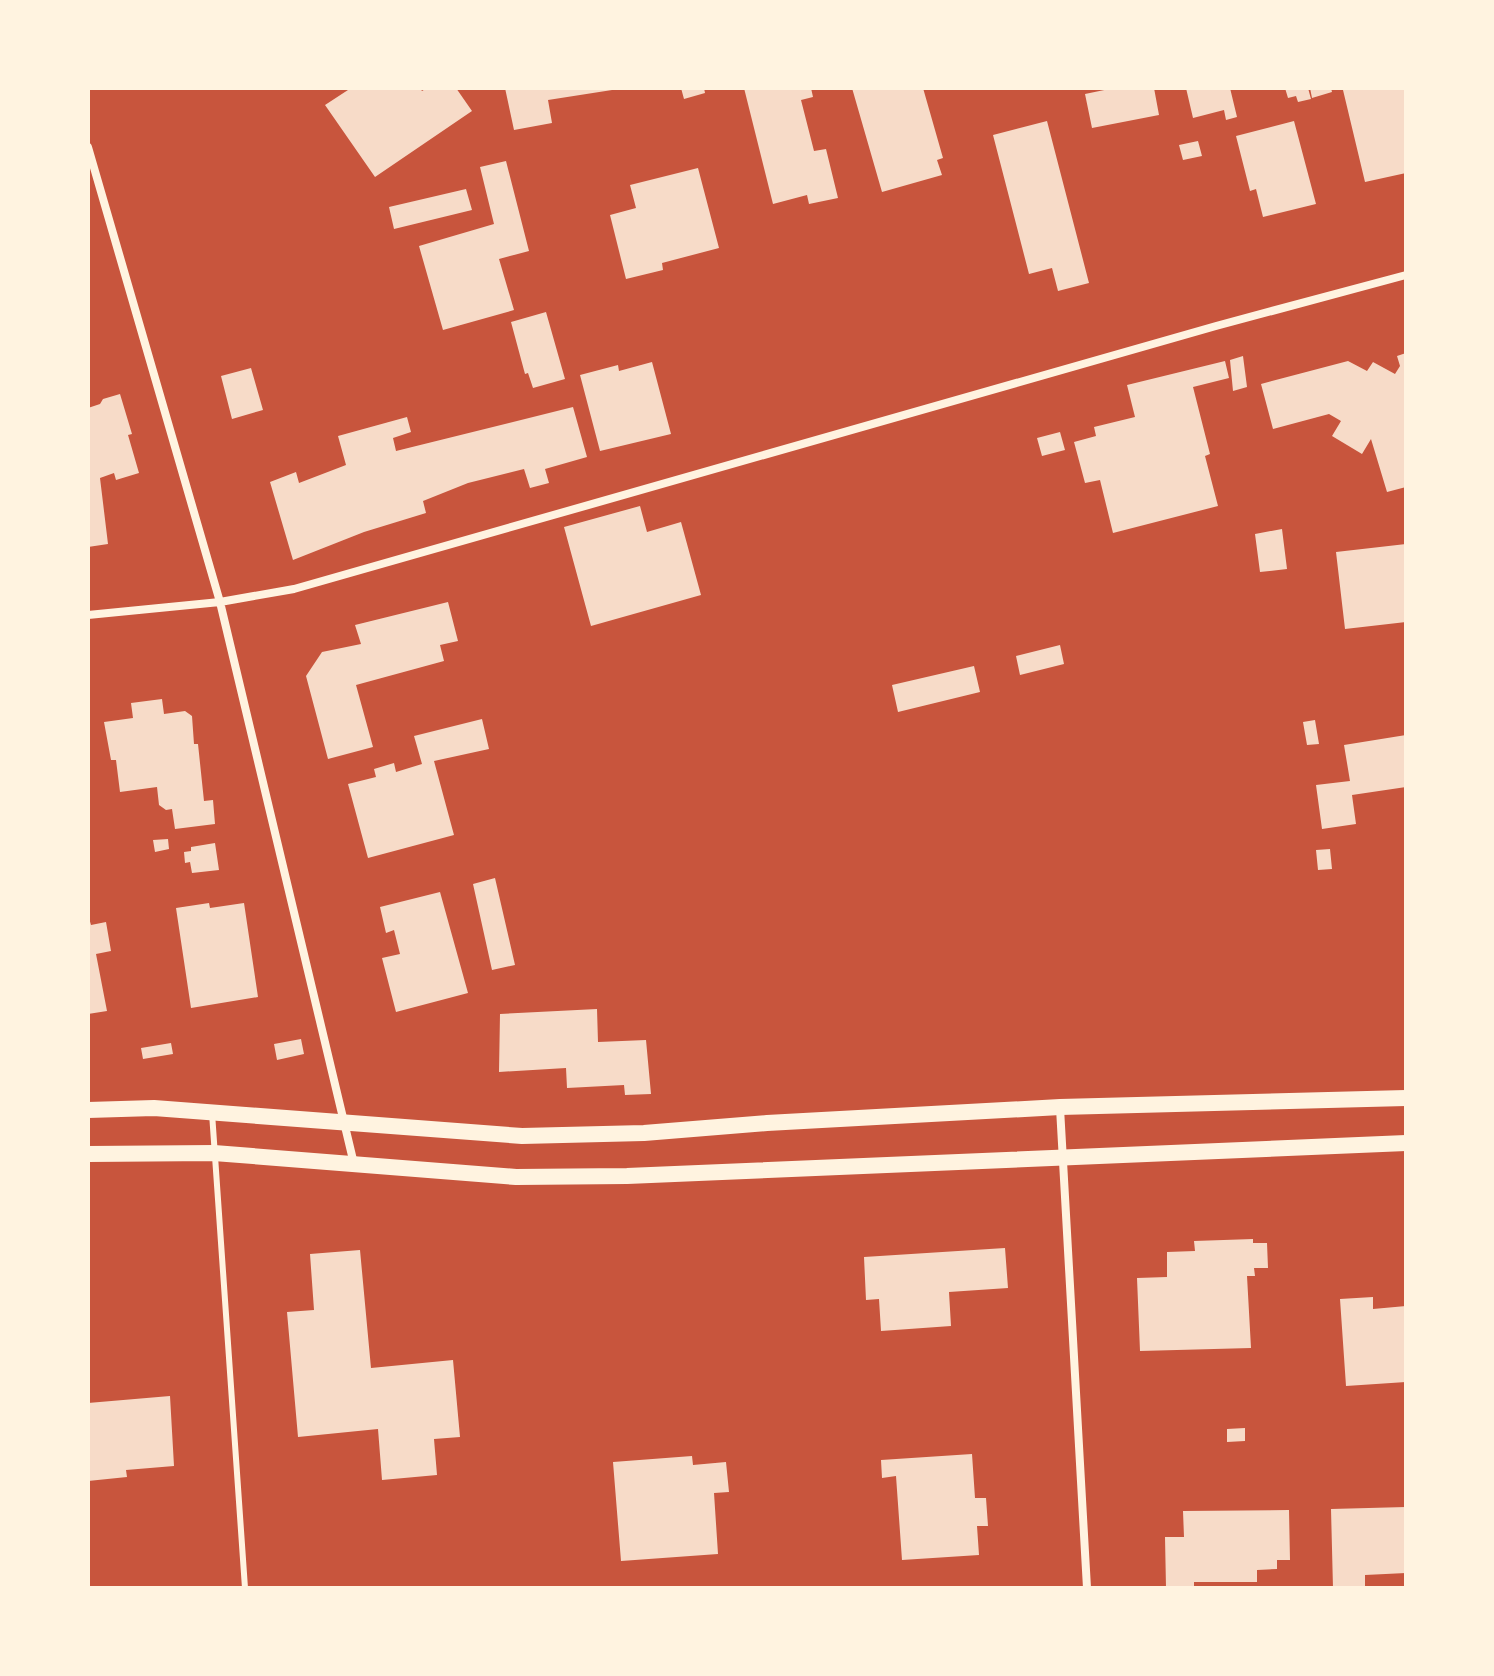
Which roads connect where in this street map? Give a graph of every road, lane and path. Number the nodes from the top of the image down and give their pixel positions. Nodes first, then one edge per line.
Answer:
1 (88, 147) edge
2 (1406, 275) edge
3 (220, 602) junction
4 (88, 615) edge
5 (1406, 1098) edge
6 (1060, 1107) junction
7 (88, 1110) edge
8 (212, 1112) junction
9 (346, 1124) junction
10 (1406, 1143) edge
11 (214, 1153) junction
12 (88, 1154) edge
13 (1064, 1156) junction
14 (355, 1165) junction
15 (245, 1588) edge
16 (1087, 1588) edge

1 - 3 street
2 - 3 street
3 - 4 street
3 - 9 street
5 - 6 main road
6 - 9 main road
6 - 13 street
7 - 8 main road
8 - 9 main road
8 - 11 lane
9 - 14 street
10 - 13 main road
11 - 12 main road
11 - 14 main road
11 - 15 lane
13 - 14 main road
13 - 16 street

